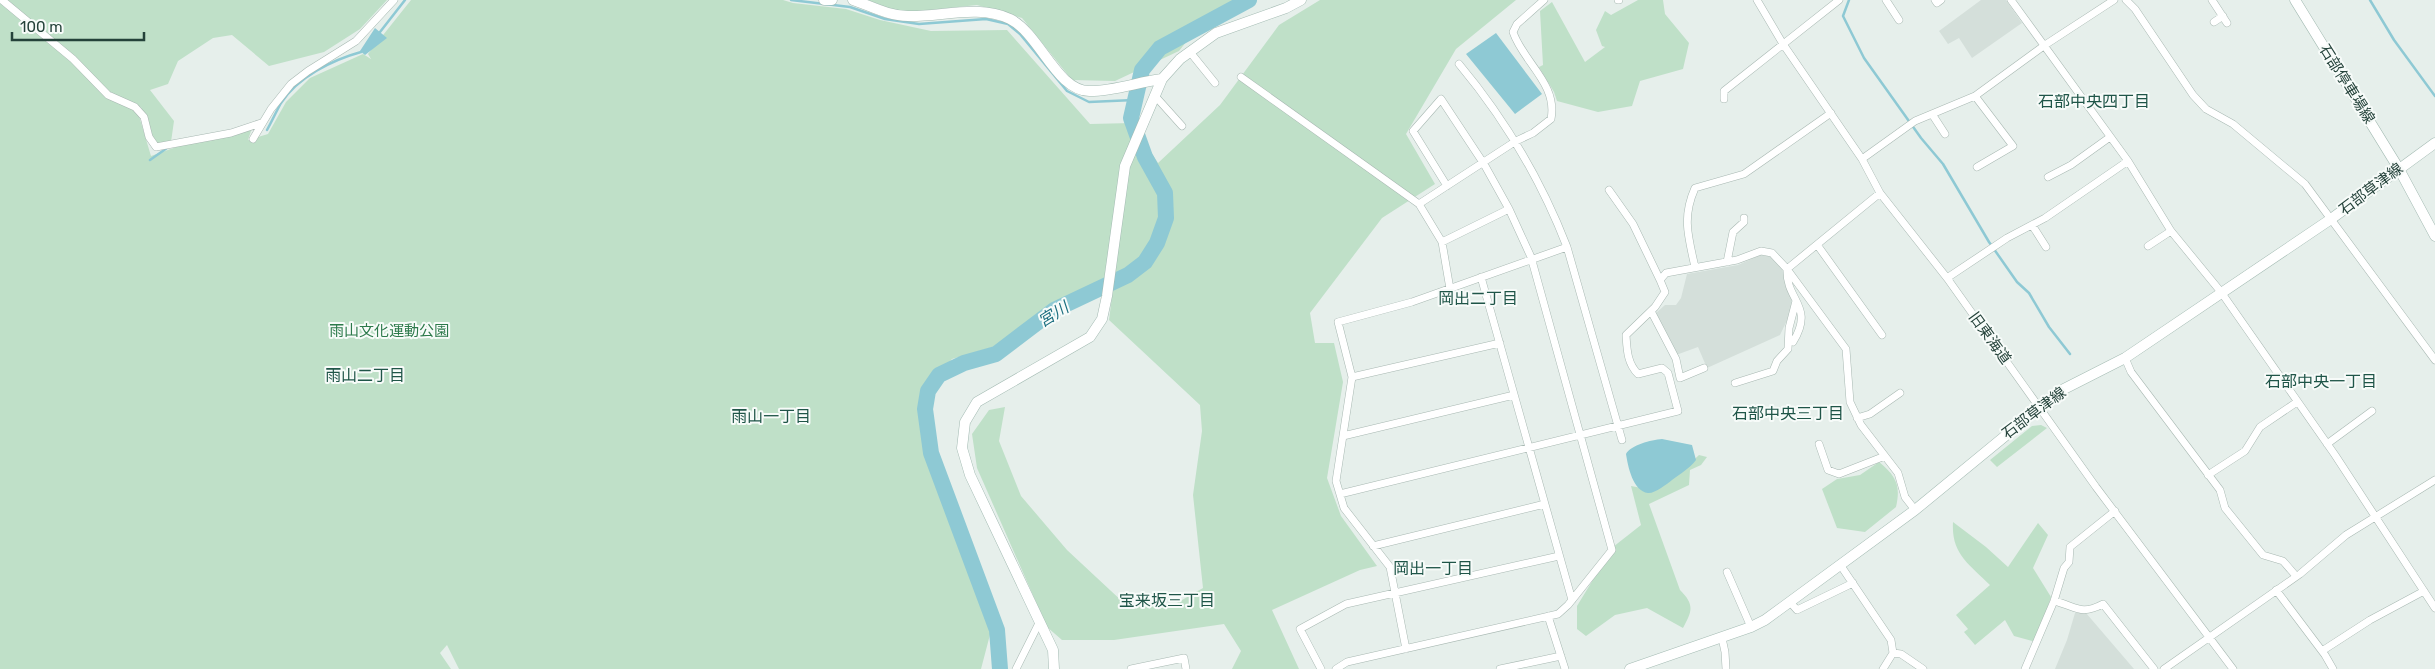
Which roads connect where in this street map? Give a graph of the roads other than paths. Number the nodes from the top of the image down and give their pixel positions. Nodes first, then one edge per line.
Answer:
1 (2, 0) edge
2 (394, 0) edge
3 (824, 0) edge
4 (832, 0) edge
5 (853, 0) edge
6 (1301, 0) edge
7 (1544, 0) edge
8 (1757, 0) edge
9 (1840, 0) edge
10 (1886, 0) edge
11 (1935, 0) edge
12 (1941, 0) edge
13 (2011, 0) edge
14 (2114, 0) edge
15 (2126, 0) edge
16 (2212, 0) edge
17 (2295, 0) edge
18 (1899, 20) dead end
19 (2214, 22) dead end
20 (1783, 44) junction
21 (2045, 45) junction
22 (1190, 52) junction
23 (1459, 64) dead end
24 (1241, 77) dead end
25 (1162, 80) junction
26 (1215, 83) dead end
27 (1974, 96) junction
28 (1156, 97) junction
29 (1724, 99) dead end
30 (1831, 113) junction
31 (1932, 114) junction
32 (261, 123) junction
33 (1182, 126) dead end
34 (1945, 134) dead end
35 (2110, 137) junction
36 (253, 139) dead end
37 (1516, 141) junction
38 (2435, 143) edge
39 (1862, 159) junction
40 (2128, 161) junction
41 (1483, 162) junction
42 (1977, 167) dead end
43 (2399, 169) junction
44 (2048, 176) dead end
45 (1447, 186) junction
46 (1609, 190) dead end
47 (1880, 193) junction
48 (1419, 204) junction
49 (1509, 209) junction
50 (1744, 218) dead end
51 (2331, 219) junction
52 (2032, 225) junction
53 (2171, 231) junction
54 (2435, 236) edge
55 (1442, 242) junction
56 (1818, 246) junction
57 (2148, 246) dead end
58 (1567, 247) junction
59 (2046, 247) dead end
60 (1532, 260) junction
61 (1727, 262) junction
62 (1695, 267) junction
63 (1787, 269) junction
64 (1481, 277) junction
65 (1947, 278) junction
66 (1660, 280) junction
67 (1450, 289) junction
68 (2221, 292) junction
69 (1796, 302) junction
70 (1651, 311) junction
71 (1882, 336) dead end
72 (1794, 342) dead end
73 (1500, 343) junction
74 (2125, 358) junction
75 (2435, 360) edge
76 (1704, 368) dead end
77 (1352, 377) junction
78 (1735, 383) dead end
79 (1900, 393) dead end
80 (1514, 395) junction
81 (2297, 402) junction
82 (2040, 406) junction
83 (2372, 411) dead end
84 (1858, 418) junction
85 (1618, 427) junction
86 (1343, 436) junction
87 (1580, 436) junction
88 (1622, 440) dead end
89 (1819, 444) dead end
90 (2327, 444) junction
91 (1529, 448) junction
92 (1885, 456) junction
93 (2208, 475) junction
94 (2435, 480) edge
95 (1340, 494) junction
96 (1545, 504) junction
97 (1915, 510) junction
98 (2115, 511) junction
99 (2374, 517) junction
100 (1373, 546) junction
101 (1559, 556) junction
102 (1840, 566) junction
103 (1727, 572) dead end
104 (2296, 576) junction
105 (1853, 583) junction
106 (2276, 590) junction
107 (2424, 591) junction
108 (1395, 593) junction
109 (1572, 600) junction
110 (2054, 601) junction
111 (1790, 602) junction
112 (2435, 608) edge
113 (1548, 616) junction
114 (1040, 621) junction
115 (1751, 628) junction
116 (2211, 637) junction
117 (1722, 638) junction
118 (1406, 649) junction
119 (2322, 651) junction
120 (1893, 652) junction
121 (1561, 656) junction
122 (1016, 669) edge
123 (1054, 669) edge
124 (1131, 669) edge
125 (1186, 669) edge
126 (1321, 669) edge
127 (1336, 669) edge
128 (1500, 669) edge
129 (1565, 669) edge
130 (1630, 669) edge
131 (1726, 669) edge
132 (1883, 669) edge
133 (1922, 669) edge
134 (2025, 669) edge
135 (2154, 669) edge
136 (2164, 669) edge
137 (2233, 669) edge
138 (2333, 669) edge

1 - 32 street
2 - 32 street
3 - 4 main road
5 - 25 main road
6 - 22 main road
7 - 37 street
8 - 20 street, 旧東海道
9 - 20 street
10 - 18 street
11 - 12 street
13 - 21 street
14 - 21 street
15 - 51 street
16 - 19 street
17 - 43 main road, 石部停車場線
20 - 29 street
20 - 30 street, 旧東海道
21 - 27 street
21 - 35 street
22 - 25 main road
22 - 26 street
23 - 37 street
24 - 48 street
25 - 28 main road
27 - 31 street
27 - 42 street
28 - 33 street
28 - 114 main road
30 - 39 street, 旧東海道
30 - 62 street
31 - 34 street
31 - 39 street
32 - 36 street
35 - 40 street
35 - 44 street
37 - 41 street
37 - 58 street
38 - 43 main road, 石部草津線
39 - 47 street, 旧東海道
40 - 52 street
40 - 53 street
41 - 45 street
41 - 45 street
41 - 49 street
43 - 51 main road, 石部草津線
43 - 54 main road, 石部停車場線
45 - 48 street
46 - 66 street
47 - 56 street
47 - 65 street, 旧東海道
48 - 55 street
49 - 55 street
49 - 60 street
50 - 61 street
51 - 68 main road, 石部草津線
51 - 75 street
52 - 59 street
52 - 65 street
53 - 57 street
53 - 68 street
55 - 67 street
56 - 63 street
56 - 71 street
58 - 60 street
58 - 85 street
60 - 64 street
60 - 87 street
61 - 62 street
61 - 63 street
62 - 66 street
63 - 69 street
63 - 84 street
64 - 67 street
64 - 73 street
65 - 82 street, 旧東海道
66 - 70 street
67 - 77 street
68 - 74 main road, 石部草津線
68 - 81 street
69 - 72 street
69 - 78 street
70 - 76 street
70 - 85 street
73 - 77 street
73 - 80 street
74 - 82 main road, 石部草津線
74 - 93 street
77 - 86 street
79 - 84 street
80 - 86 street
80 - 91 street
81 - 90 street
81 - 93 street
82 - 97 main road, 石部草津線
82 - 98 street, 旧東海道
83 - 90 street
84 - 92 street
85 - 87 street
85 - 88 street
86 - 95 street
87 - 91 street
87 - 109 street
89 - 92 street
90 - 99 street
91 - 95 street
91 - 96 street
92 - 97 street
93 - 104 street
94 - 99 street
95 - 100 street
96 - 100 street
96 - 101 street
97 - 102 main road, 石部草津線
98 - 110 street
98 - 116 street, 旧東海道
99 - 104 street
99 - 107 street
100 - 108 street
101 - 108 street
101 - 109 street
102 - 105 street
102 - 111 main road, 石部草津線
103 - 115 street
104 - 106 street
105 - 111 street
105 - 120 street
106 - 116 street
106 - 119 street
107 - 112 street
107 - 119 street
108 - 118 street
108 - 126 street
109 - 113 street
110 - 134 street
110 - 135 street
111 - 115 main road, 石部草津線
113 - 118 street
113 - 121 street
114 - 122 street
114 - 123 main road
115 - 117 main road, 石部草津線
116 - 136 street
116 - 137 street, 旧東海道
117 - 130 main road, 石部草津線
117 - 131 street
118 - 127 street
119 - 138 street
120 - 132 street
120 - 133 street
121 - 128 street
121 - 129 street
124 - 125 street

